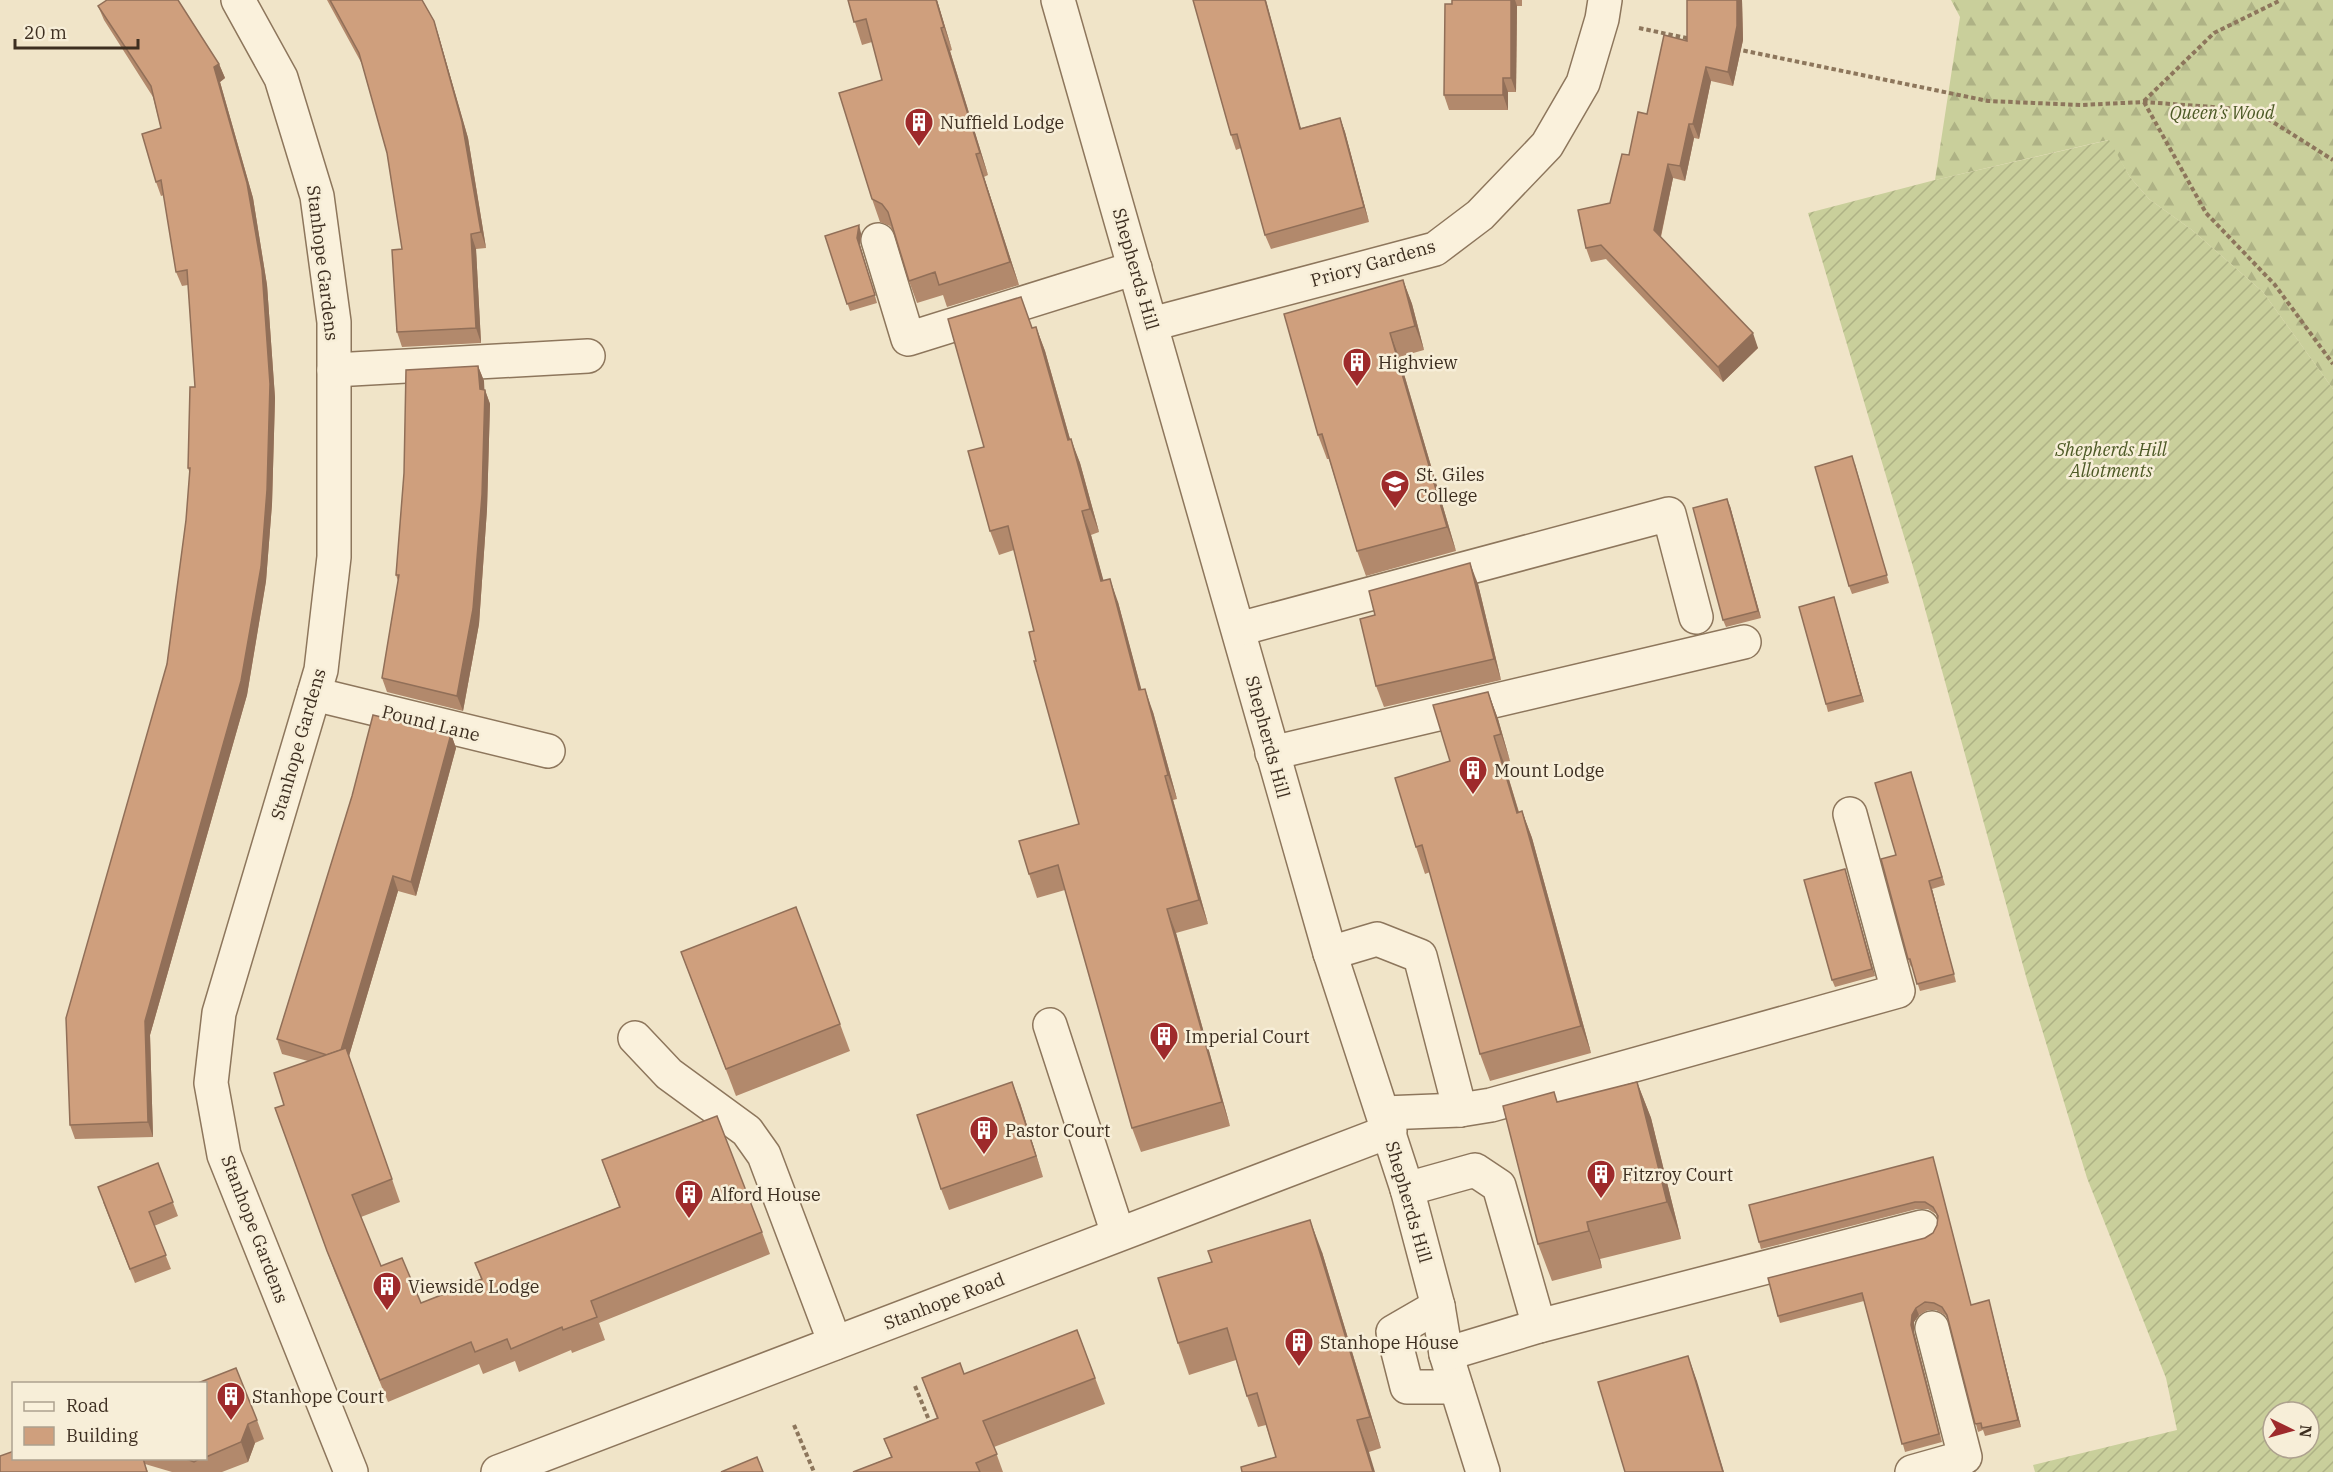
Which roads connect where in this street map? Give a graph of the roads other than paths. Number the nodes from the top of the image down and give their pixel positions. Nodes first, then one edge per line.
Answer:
1 (238, 0) edge
2 (1058, 0) edge
3 (1605, 0) edge
4 (878, 240) dead end
5 (1135, 268) junction
6 (1152, 324) junction
7 (588, 356) dead end
8 (334, 370) junction
9 (1696, 617) dead end
10 (1239, 629) junction
11 (1744, 642) dead end
12 (314, 694) junction
13 (548, 751) dead end
14 (1272, 753) junction
15 (1850, 814) dead end
16 (1330, 953) junction
17 (1050, 1025) dead end
18 (635, 1038) dead end
19 (1460, 1110) junction
20 (1387, 1122) junction
21 (1407, 1189) junction
22 (1922, 1227) dead end
23 (1118, 1234) junction
24 (1438, 1306) junction
25 (1539, 1326) junction
26 (1932, 1328) dead end
27 (835, 1343) junction
28 (1446, 1354) junction
29 (1456, 1387) junction
30 (351, 1472) edge
31 (498, 1472) edge
32 (1483, 1472) edge
33 (1912, 1472) edge

1 - 8 street, Stanhope Gardens
2 - 5 street, Shepherds Hill
3 - 6 street, Priory Gardens
4 - 5 street
5 - 6 street, Shepherds Hill
6 - 10 street, Shepherds Hill
7 - 8 street
8 - 12 street, Stanhope Gardens
9 - 10 street
10 - 14 street, Shepherds Hill
11 - 14 street
12 - 13 street, Pound Lane
12 - 30 street, Stanhope Gardens
14 - 16 street, Shepherds Hill
15 - 19 street, Stanhope Road
16 - 19 street
16 - 20 street, Shepherds Hill
17 - 23 street
18 - 27 street
19 - 20 street, Stanhope Road
20 - 21 street, Shepherds Hill
20 - 23 street, Stanhope Road
21 - 24 street, Shepherds Hill
21 - 25 street
22 - 25 street
23 - 27 street, Stanhope Road
24 - 28 street, Shepherds Hill
24 - 29 street
25 - 28 street
26 - 33 street
27 - 31 street, Stanhope Road
28 - 29 street, Shepherds Hill
29 - 32 street, Shepherds Hill

